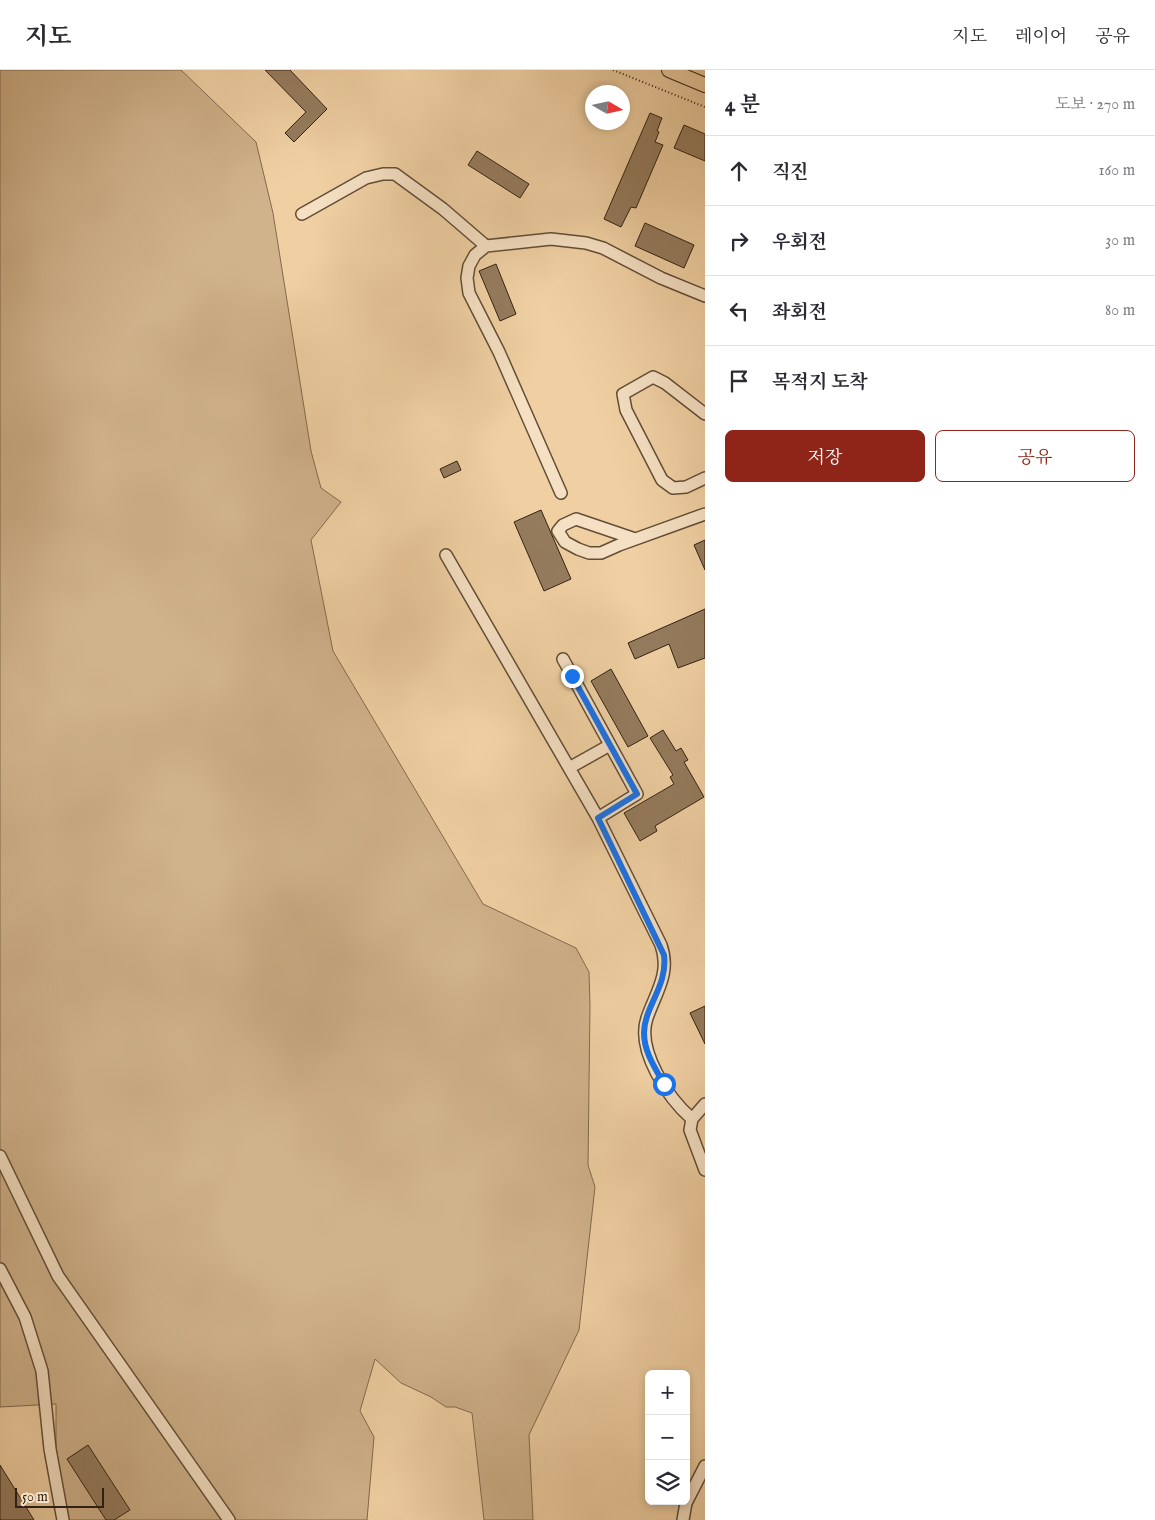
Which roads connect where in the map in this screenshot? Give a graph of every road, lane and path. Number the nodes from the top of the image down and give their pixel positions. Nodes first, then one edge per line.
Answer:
1 (613, 70) edge
2 (670, 70) edge
3 (705, 85) edge
4 (705, 107) edge
5 (302, 214) dead end
6 (486, 246) junction
7 (705, 296) edge
8 (705, 414) edge
9 (705, 478) edge
10 (561, 493) dead end
11 (705, 514) edge
12 (635, 539) junction
13 (446, 555) dead end
14 (563, 659) dead end
15 (610, 745) junction
16 (570, 768) junction
17 (598, 818) junction
18 (705, 1104) edge
19 (692, 1118) junction
20 (0, 1156) edge
21 (705, 1170) edge
22 (0, 1269) edge
23 (705, 1466) edge
24 (63, 1520) edge
25 (229, 1520) edge
26 (683, 1520) edge

1 - 4 path
2 - 3 main road
5 - 6 street
6 - 7 street
6 - 10 street
8 - 9 street
11 - 12 street
12 - 12 street
13 - 16 street
14 - 15 street
15 - 16 street
15 - 17 street
16 - 17 street
17 - 19 street
18 - 19 street
19 - 21 street
20 - 25 street
22 - 24 street
23 - 26 street

